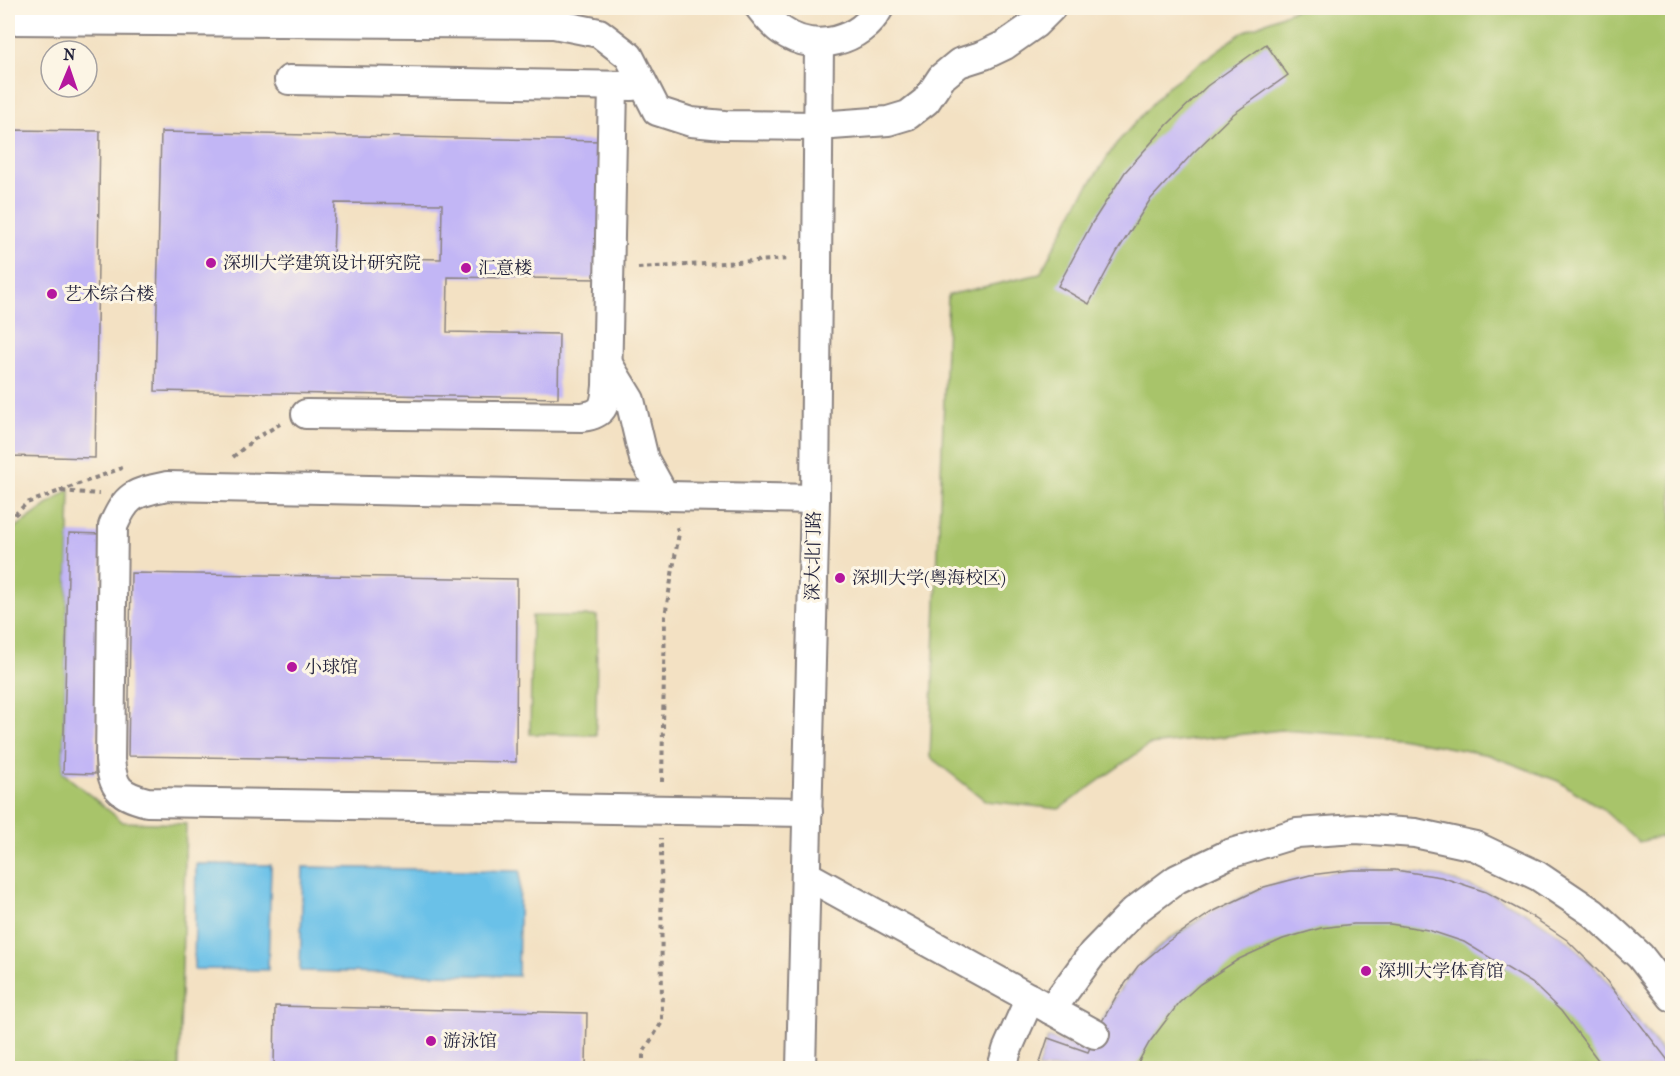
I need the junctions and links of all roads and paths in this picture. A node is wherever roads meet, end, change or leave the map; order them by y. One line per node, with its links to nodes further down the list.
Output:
1 (760, 8): 5 (street)
2 (879, 8): 5 (street)
3 (1051, 8): 9 (street)
4 (8, 20): 8 (street)
5 (819, 43): 9 (street, 深大北门路)
6 (289, 80): 7 (street)
7 (613, 86): 8 (street); 11 (street)
8 (644, 86): 9 (street)
9 (818, 126): 10 (street, 深大北门路)
10 (817, 258): 11 (path); 16 (street, 深大北门路)
11 (610, 269): 12 (street)
12 (608, 364): 13 (street); 14 (street)
13 (306, 414)
14 (665, 496): 15 (street); 16 (street)
15 (130, 497): 17 (path); 18 (street)
16 (815, 499): 18 (street, 深大北门路)
17 (8, 521)
18 (808, 812): 19 (street, 深大北门路)
19 (806, 875): 21 (street); 23 (street, 深大北门路)
20 (1672, 997): 21 (street)
21 (1040, 1004): 22 (street); 24 (street)
22 (1095, 1034)
23 (801, 1068)
24 (1002, 1068)

